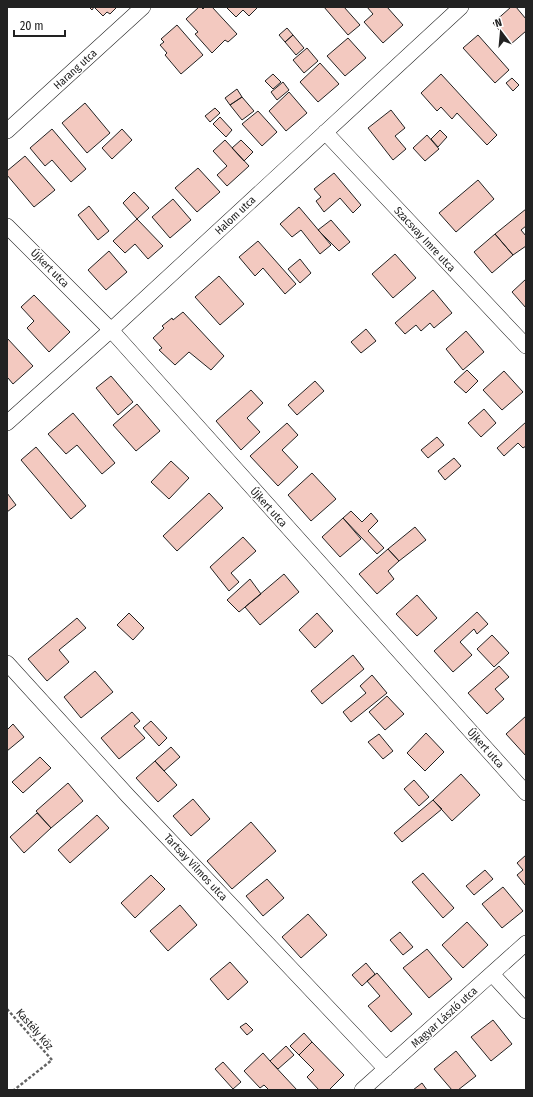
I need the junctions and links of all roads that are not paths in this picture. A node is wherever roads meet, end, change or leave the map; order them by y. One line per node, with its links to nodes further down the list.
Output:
1 (143, 7): 3 (street, Harang utca)
2 (461, 7): 4 (street, Halom utca)
3 (7, 131)
4 (325, 132): 6 (street, Halom utca); 7 (street, Szacsvay Imre utca)
5 (7, 226): 6 (street, Újkert utca)
6 (111, 330): 8 (street, Halom utca); 10 (street, Újkert utca)
7 (526, 346)
8 (7, 423)
9 (7, 663): 14 (street, Tartsay Vilmos utca)
10 (526, 793)
11 (526, 943): 12 (street, Magyar László utca)
12 (492, 974): 13 (street); 14 (street, Magyar László utca)
13 (526, 1011)
14 (386, 1069): 15 (street, Magyar László utca)
15 (362, 1090)

